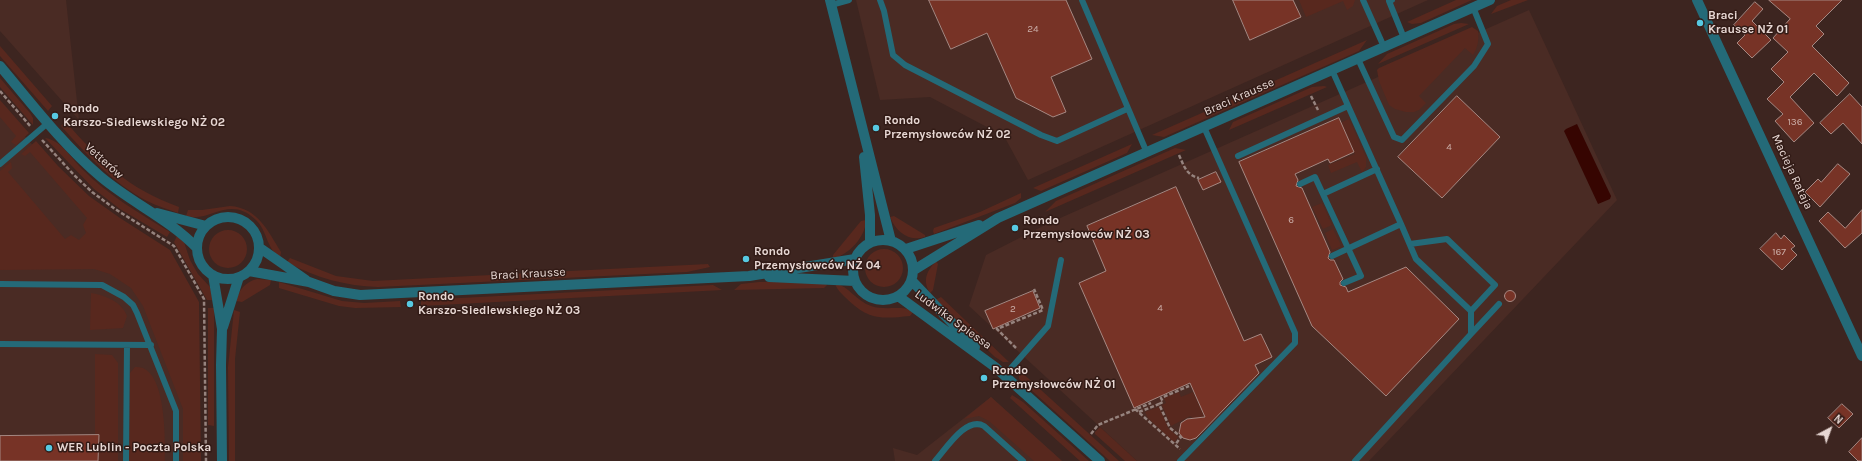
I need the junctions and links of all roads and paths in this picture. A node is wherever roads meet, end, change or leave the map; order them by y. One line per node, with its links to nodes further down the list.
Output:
1 (850, 0): 8 (lane)
2 (880, 0): 18 (lane)
3 (1082, 0): 18 (lane)
4 (1363, 0): 11 (lane)
5 (1392, 0): 10 (lane)
6 (1490, 0): 9 (street, Braci Krausse)
7 (1697, 0): 66 (street, Macieja Rataja)
8 (830, 2): 21 (street)
9 (1473, 8): 10 (street, Braci Krausse); 12 (lane)
10 (1404, 38): 11 (street, Braci Krausse)
11 (1384, 47): 12 (street, Braci Krausse)
12 (1358, 59): 14 (street, Braci Krausse)
13 (0, 66): 20 (street, Vetterów)
14 (1332, 70): 17 (lane); 22 (street, Braci Krausse)
15 (0, 91): 23 (path)
16 (1311, 96): 19 (path)
17 (1348, 106): 26 (lane); 28 (lane)
18 (1127, 108): 24 (lane)
19 (1320, 115)
20 (48, 122): 23 (lane); 32 (street, Vetterów)
21 (862, 127): 36 (street); 37 (street)
22 (1204, 127): 24 (street, Braci Krausse); 86 (lane)
23 (36, 133): 27 (lane); 75 (path)
24 (1147, 153): 33 (street, Braci Krausse)
25 (1179, 155): 29 (path)
26 (1238, 156)
27 (0, 164)
28 (1376, 169): 31 (lane); 34 (lane)
29 (1199, 178)
30 (1300, 184): 31 (lane)
31 (1323, 194): 41 (lane)
32 (151, 212): 35 (street, Vetterów); 39 (street, Vetterów)
33 (998, 218): 42 (street, Braci Krausse); 46 (street, Braci Krausse)
34 (1401, 224): 38 (lane); 41 (lane)
35 (206, 226): 39 (street); 40 (street)
36 (891, 241): 37 (street); 42 (street)
37 (870, 243): 44 (street)
38 (1410, 244): 59 (lane); 59 (lane)
39 (197, 248): 48 (street)
40 (260, 248): 47 (street); 53 (street, Braci Krausse)
41 (1348, 248): 43 (lane); 54 (lane)
42 (906, 250): 46 (street)
43 (1332, 256)
44 (855, 259): 49 (street, Braci Krausse); 51 (street)
45 (1061, 260): 65 (lane)
46 (914, 270): 52 (street)
47 (250, 271): 50 (street); 53 (street, Braci Krausse)
48 (213, 275): 50 (street); 60 (street)
49 (749, 276): 51 (street, Braci Krausse); 53 (street, Braci Krausse)
50 (239, 277): 60 (street)
51 (855, 280): 57 (street)
52 (912, 281): 57 (street); 67 (street)
53 (309, 282)
54 (1344, 283)
55 (0, 284): 64 (lane)
56 (1034, 290): 65 (path)
57 (898, 296): 67 (street, Ludwika Spiessa)
58 (1499, 304): 61 (lane)
59 (1471, 311): 61 (lane)
60 (222, 329): 82 (street)
61 (1471, 334): 87 (lane)
62 (0, 344): 63 (lane)
63 (126, 345): 64 (lane); 79 (lane)
64 (151, 345): 80 (lane)
65 (1024, 354): 68 (lane)
66 (1862, 356)
67 (995, 367): 68 (street, Ludwika Spiessa)
68 (1005, 376): 85 (street, Ludwika Spiessa)
69 (1188, 386): 71 (path)
70 (1151, 403): 72 (path)
71 (1159, 404): 73 (path); 77 (path)
72 (1136, 409): 73 (path); 74 (path)
73 (1139, 412): 77 (path)
74 (1091, 434)
75 (204, 435): 76 (path); 81 (path)
76 (210, 435)
77 (1175, 445): 78 (path)
78 (1181, 450)
79 (126, 461)
80 (176, 461)
81 (206, 461)
82 (222, 461)
83 (935, 461): 84 (lane)
84 (1023, 461)
85 (1100, 461)
86 (1180, 461)
87 (1354, 461)

